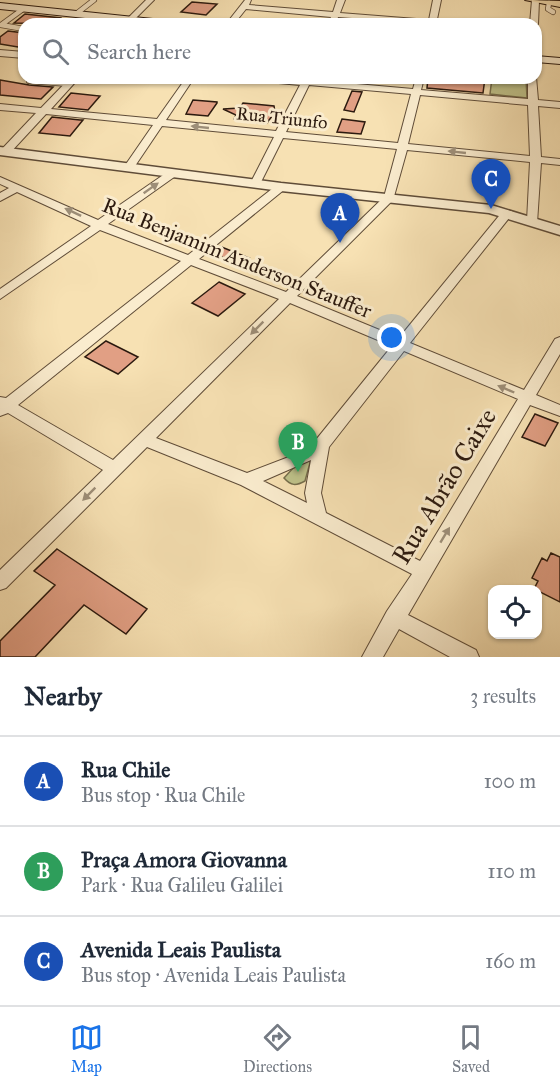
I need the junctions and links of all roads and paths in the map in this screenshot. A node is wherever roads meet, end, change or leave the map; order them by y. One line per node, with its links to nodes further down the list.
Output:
1 (94, 0): 10 (lane)
2 (150, 0): 13 (street)
3 (341, 0): 11 (street)
4 (436, 0): 17 (street)
5 (533, 0): 8 (main road); 18 (street)
6 (247, 3): 11 (street); 14 (street)
7 (0, 6): 9 (main road)
8 (554, 6)
9 (23, 9): 10 (main road); 19 (lane)
10 (76, 14): 12 (main road)
11 (337, 15): 15 (street); 16 (street)
12 (102, 18)
13 (131, 18)
14 (235, 18)
15 (335, 18)
16 (373, 18)
17 (433, 18)
18 (534, 18)
19 (18, 27)
20 (0, 52): 21 (street)
21 (18, 54)
22 (542, 60): 23 (main road)
23 (560, 61)
24 (69, 84): 34 (street)
25 (186, 84): 35 (street)
26 (305, 84): 36 (street)
27 (337, 84): 30 (street)
28 (419, 84): 30 (street)
29 (532, 84): 31 (street)
30 (417, 92): 31 (street); 37 (street)
31 (534, 103): 32 (street); 39 (street)
32 (560, 105)
33 (0, 107): 34 (street, Rua Triunfo)
34 (43, 112): 35 (street, Rua Triunfo); 38 (street)
35 (159, 123): 36 (street, Rua Triunfo, one-way to 35); 41 (street)
36 (279, 135): 37 (street, Rua Triunfo); 44 (street)
37 (400, 147): 39 (street, Rua Triunfo, one-way to 37); 48 (street)
38 (2, 152): 41 (street)
39 (536, 160): 40 (street, Rua Triunfo); 50 (street)
40 (560, 162)
41 (129, 167): 42 (street)
42 (173, 173): 44 (street); 51 (street, one-way to 42)
43 (0, 180): 45 (street, Rua Benjamim Anderson Stauffer)
44 (255, 184): 46 (street)
45 (18, 187): 47 (street); 51 (street, Rua Benjamim Anderson Stauffer, one-way to 45)
46 (281, 187): 48 (street); 53 (street)
47 (0, 198)
48 (388, 198): 49 (street); 55 (street)
49 (507, 213): 50 (street); 57 (street)
50 (533, 221): 52 (street)
51 (99, 225): 53 (street, Rua Benjamim Anderson Stauffer); 54 (street)
52 (560, 231)
53 (190, 258): 55 (street, Rua Benjamim Anderson Stauffer); 59 (street)
54 (0, 295)
55 (288, 297): 57 (street, Rua Benjamim Anderson Stauffer); 61 (street, one-way to 61)
56 (560, 342): 58 (street, Rua Abrão Caixe)
57 (400, 344): 58 (street, Rua Benjamim Anderson Stauffer, one-way to 57); 62 (street)
58 (526, 398): 60 (street, Rua Benjamim Anderson Stauffer); 66 (street, Rua Abrão Caixe, one-way to 58)
59 (2, 406): 63 (street)
60 (560, 411)
61 (146, 440): 63 (street); 64 (street)
62 (321, 445): 64 (street); 65 (street)
63 (114, 469): 67 (street, one-way to 67)
64 (248, 480): 65 (street)
65 (319, 517): 66 (street)
66 (423, 571): 68 (street, Rua Abrão Caixe)
67 (0, 582)
68 (394, 617): 69 (street, Rua Abrão Caixe); 70 (street)
69 (372, 657)
70 (469, 657)

